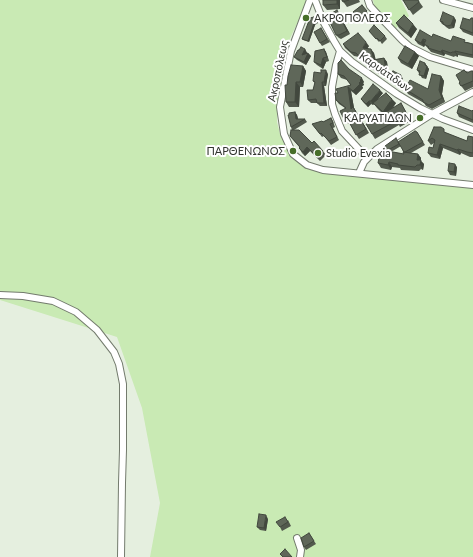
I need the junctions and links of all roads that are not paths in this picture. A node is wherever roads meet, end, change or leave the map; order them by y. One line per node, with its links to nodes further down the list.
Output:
1 (310, 0): 12 (street, Ακροπόλεως)
2 (315, 0): 6 (street, Καρυάτιδων)
3 (368, 0): 7 (street)
4 (442, 0): 5 (street)
5 (472, 8)
6 (340, 51): 9 (street, Καρυάτιδων); 11 (street)
7 (473, 70)
8 (473, 92): 9 (street)
9 (432, 114): 10 (street, Καρυάτιδων); 11 (street)
10 (473, 130)
11 (367, 158): 12 (street)
12 (359, 173): 13 (street, Ακροπόλεως)
13 (473, 185)
14 (0, 295): 16 (street)
15 (296, 538): 17 (street)
16 (122, 557)
17 (300, 557)

